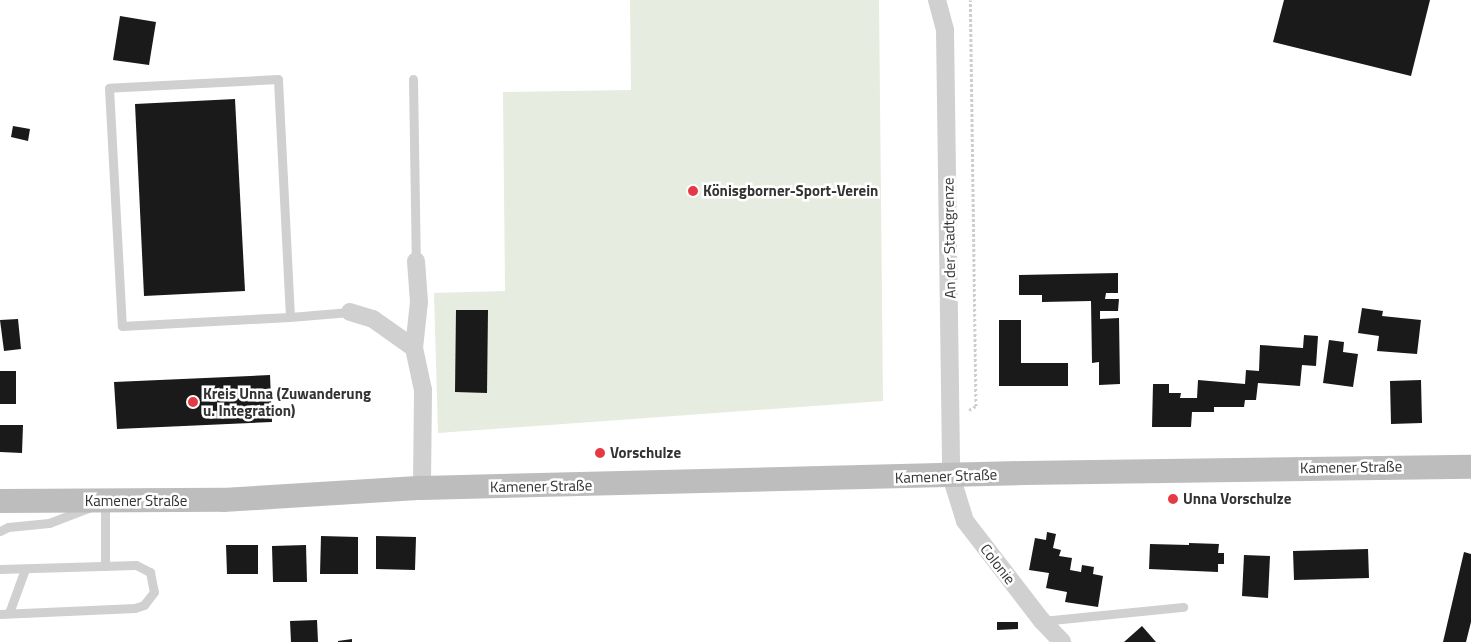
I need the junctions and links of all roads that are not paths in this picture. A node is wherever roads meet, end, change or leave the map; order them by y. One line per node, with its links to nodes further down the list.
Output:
1 (937, 0): 8 (street, An der Stadtgrenze)
2 (413, 79): 3 (lane)
3 (416, 261): 6 (street)
4 (350, 312): 5 (lane); 6 (street)
5 (290, 317): 5 (lane)
6 (414, 348): 9 (street)
7 (1471, 466): 8 (main road, Kamener Straße)
8 (951, 476): 9 (main road, Kamener Straße); 18 (street, Colonie)
9 (422, 488): 11 (main road, Kamener Straße)
10 (0, 501): 11 (main road, Kamener Straße)
11 (106, 502): 12 (lane); 13 (lane)
12 (0, 531)
13 (106, 566): 15 (lane); 17 (lane)
14 (0, 569): 15 (lane)
15 (25, 569): 17 (lane)
16 (1183, 607): 18 (lane)
17 (5, 614)
18 (1042, 621): 19 (street, Colonie)
19 (1062, 642)

